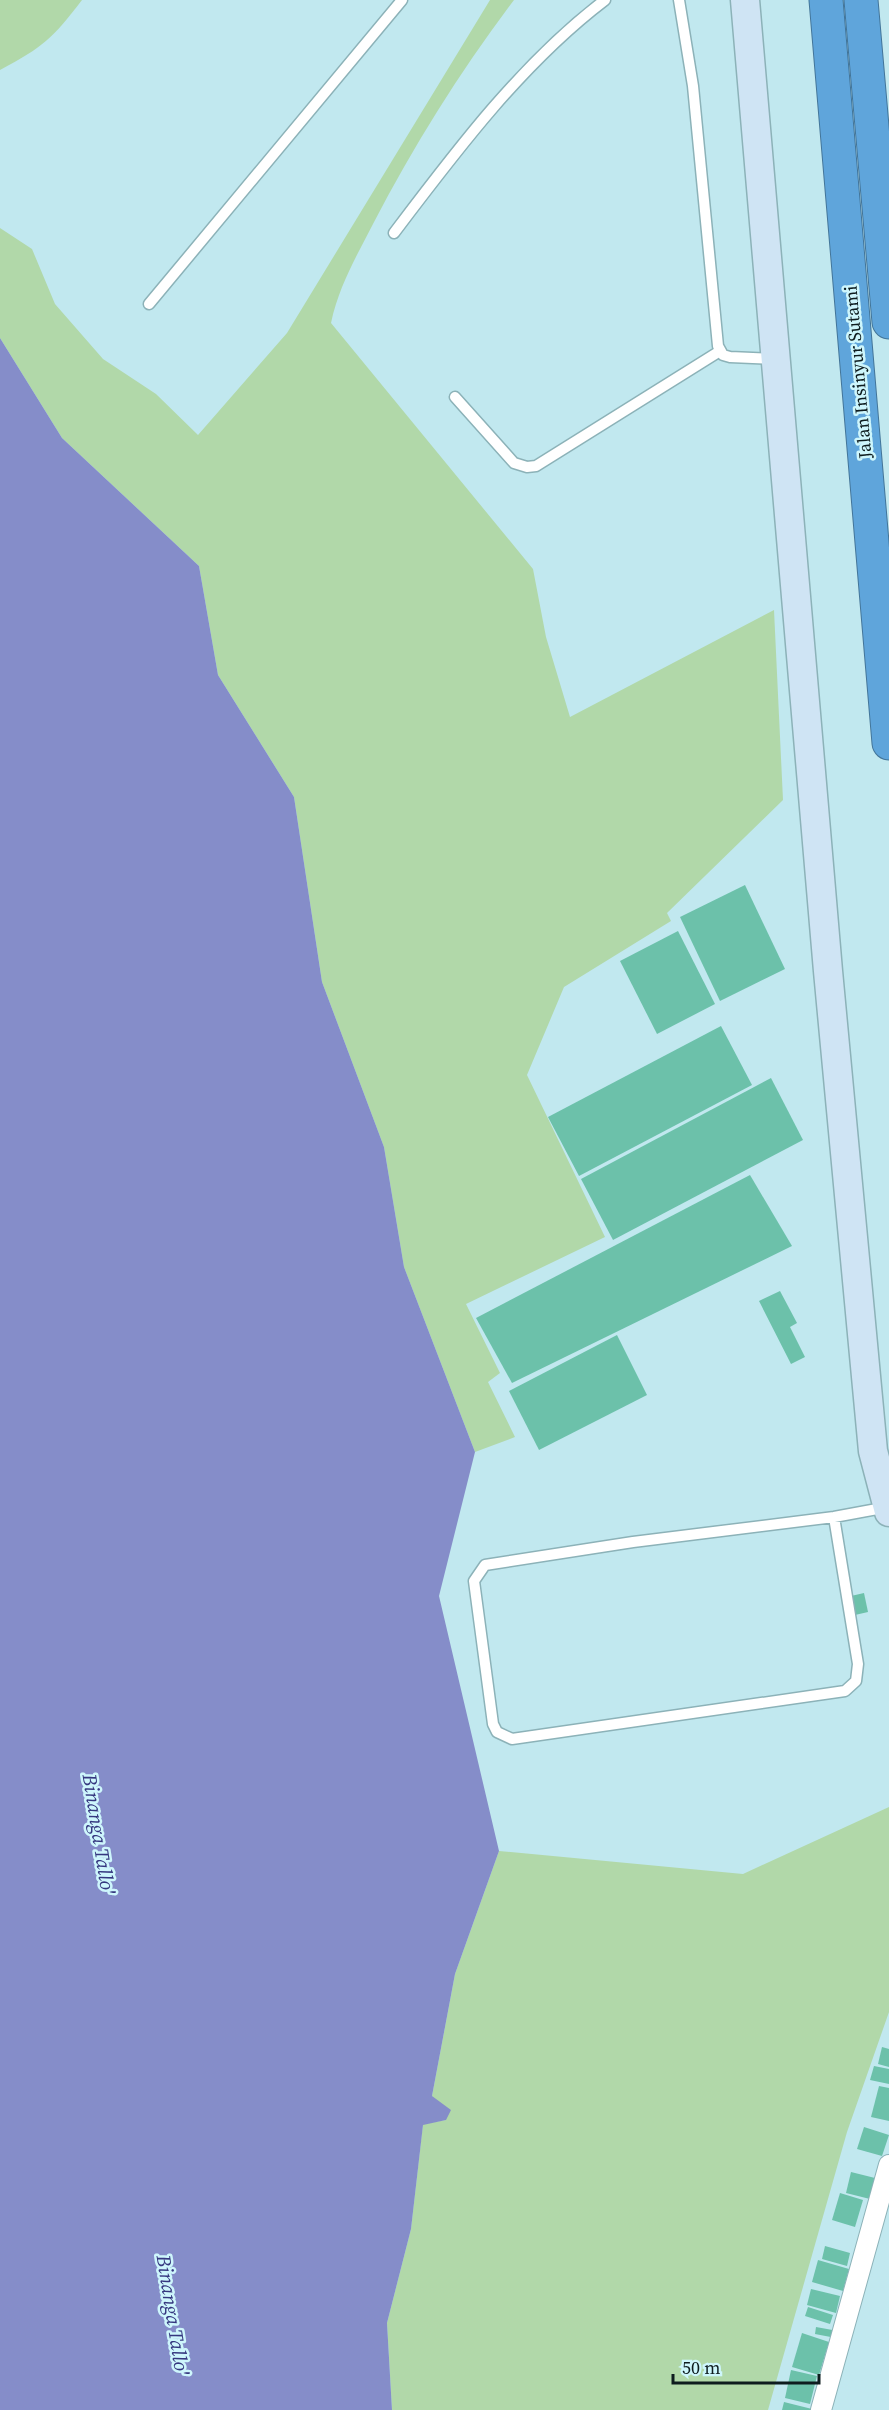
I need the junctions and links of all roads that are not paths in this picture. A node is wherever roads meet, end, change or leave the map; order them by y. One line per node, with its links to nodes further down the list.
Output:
1 (402, 0): 8 (lane)
2 (605, 0): 7 (lane)
3 (679, 0): 10 (lane)
4 (745, 0): 11 (street)
5 (826, 0): 13 (highway, Jalan Insinyur Sutami)
6 (861, 0): 9 (highway, Jalan Insinyur Sutami)
7 (394, 233)
8 (149, 304)
9 (889, 322)
10 (720, 351): 11 (lane); 12 (lane)
11 (776, 359): 14 (street)
12 (455, 397)
13 (889, 743)
14 (889, 1510): 15 (lane)
15 (834, 1517): 15 (lane)
16 (889, 2165): 17 (street)
17 (820, 2410)

